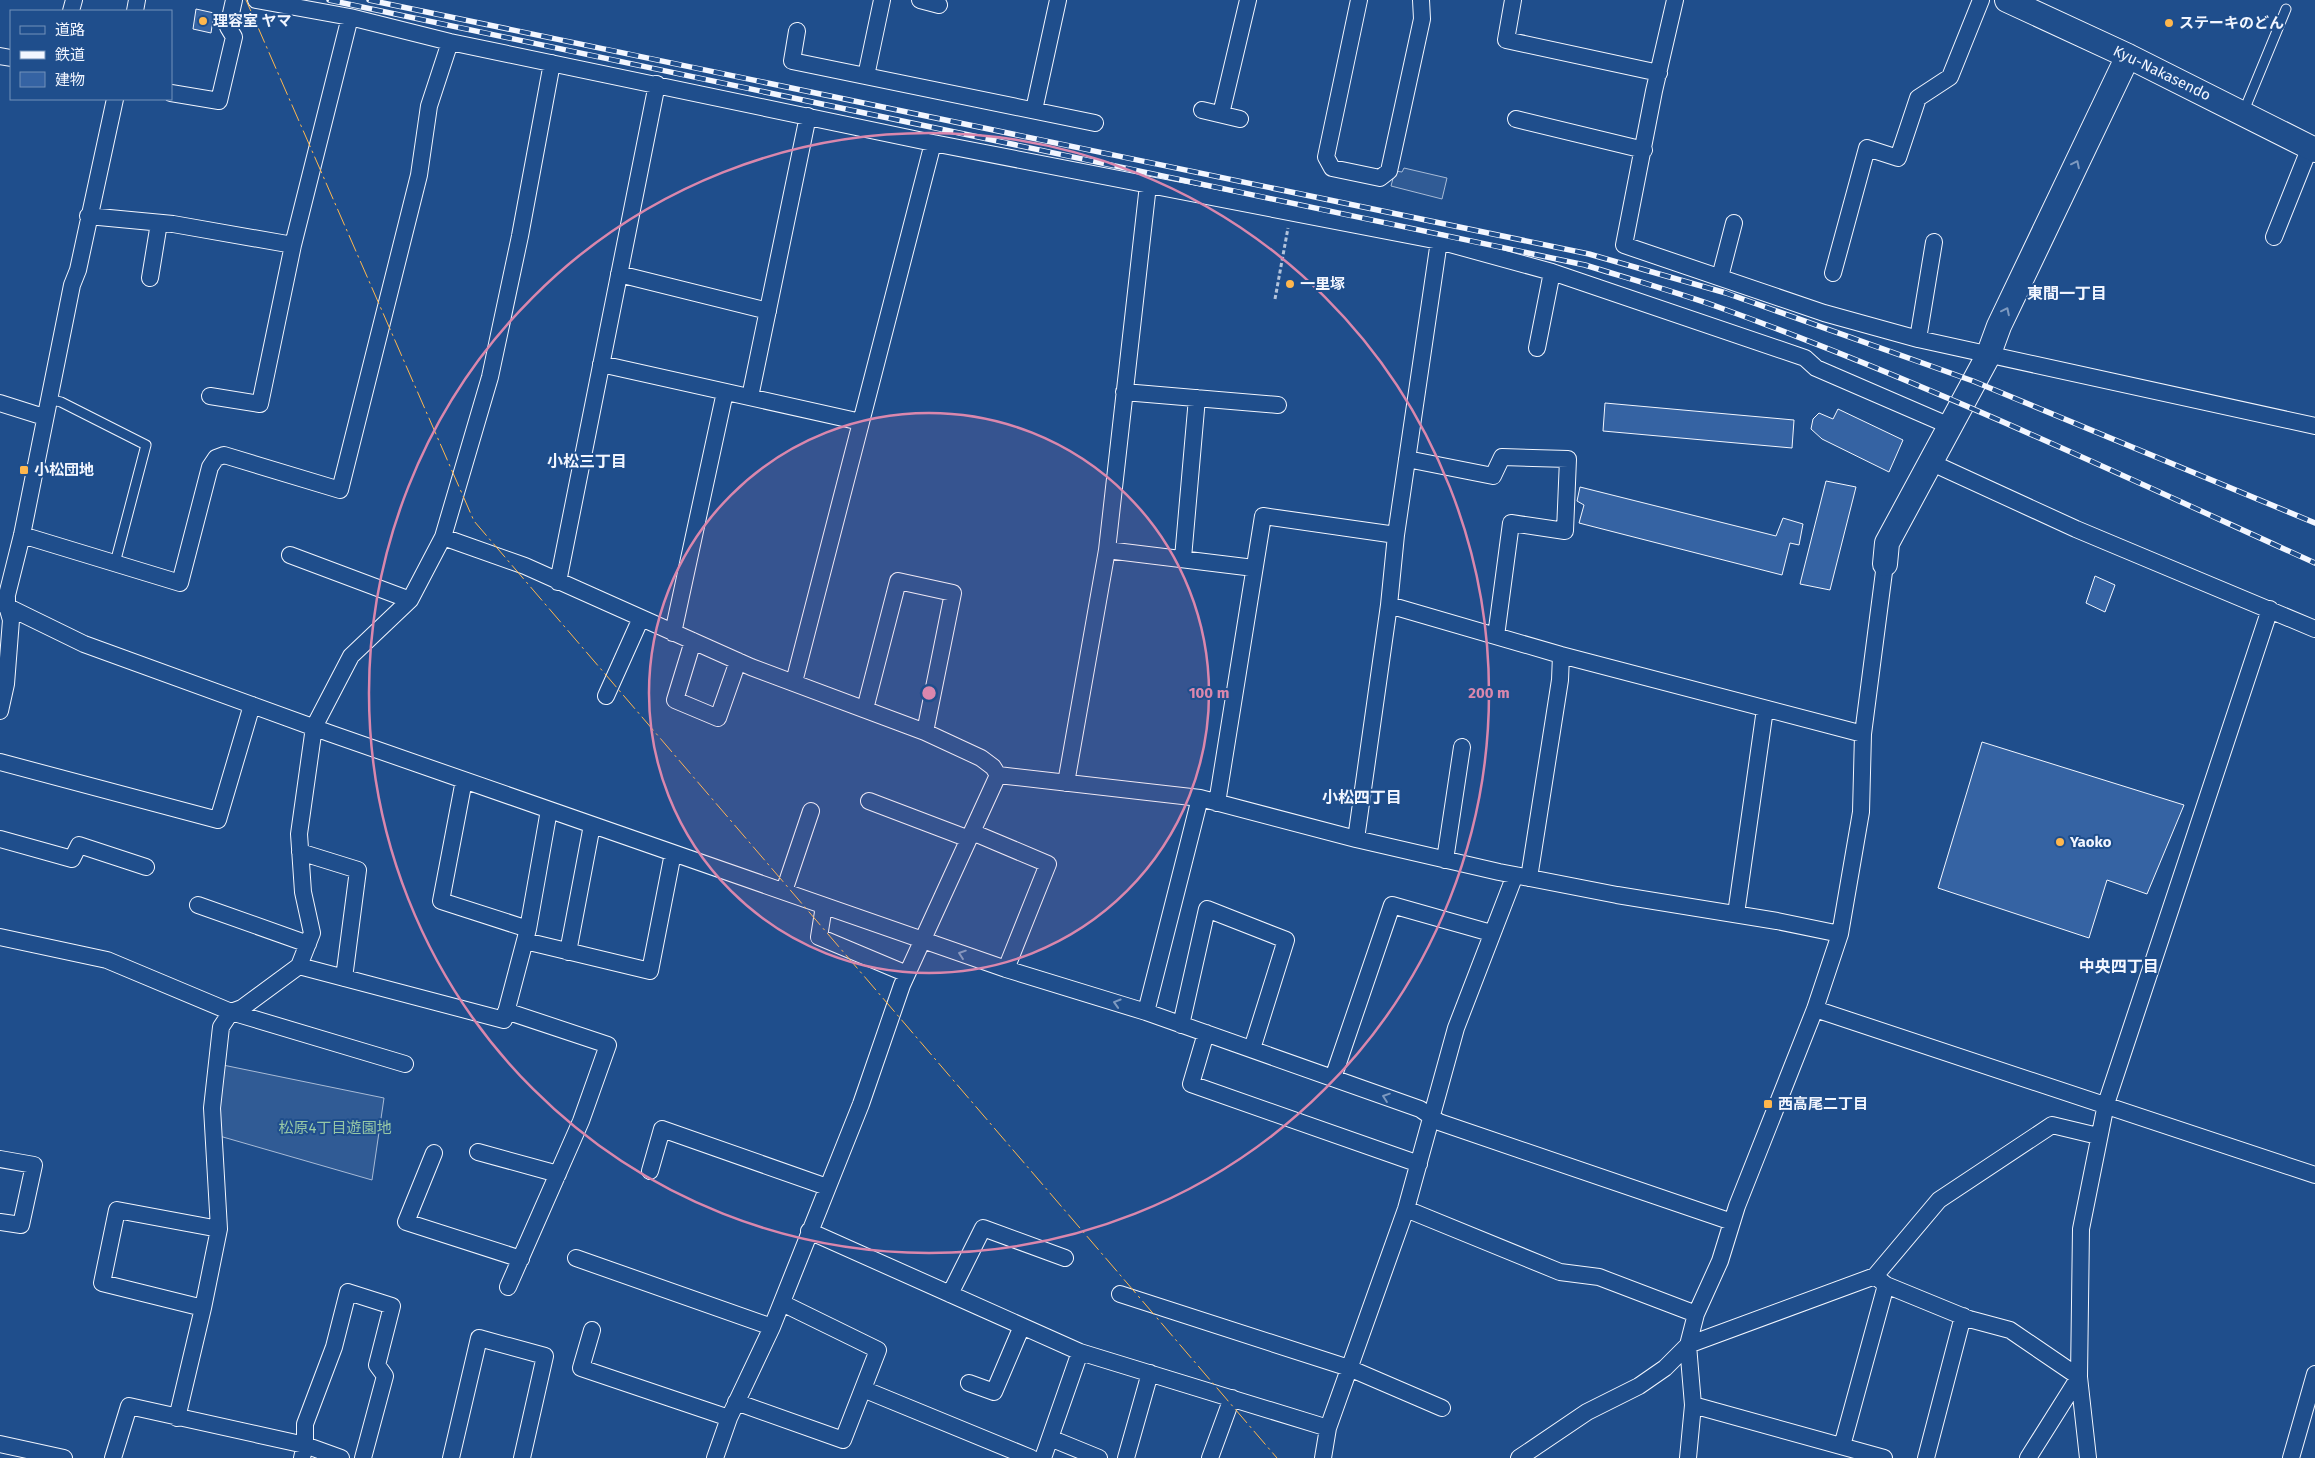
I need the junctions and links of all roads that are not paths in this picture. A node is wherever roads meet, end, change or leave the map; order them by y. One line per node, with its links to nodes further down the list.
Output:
1 (234, 0): 23 (street)
2 (256, 0): 15 (street)
3 (882, 0): 21 (street)
4 (920, 0): 13 (street)
5 (1058, 0): 25 (street)
6 (1248, 0): 28 (street)
7 (1359, 0): 8 (street)
8 (1421, 0)
9 (1513, 0): 20 (street)
10 (1675, 0): 20 (street)
11 (1981, 0): 45 (street)
12 (2007, 0): 18 (street, Kyu-Nakasendo)
13 (939, 5)
14 (2286, 9): 27 (lane)
15 (350, 17): 17 (street); 43 (street)
16 (797, 31): 21 (street)
17 (450, 42): 19 (street); 74 (street)
18 (2128, 56): 27 (street, Kyu-Nakasendo); 52 (street, one-way to 18)
19 (552, 63): 22 (street); 70 (street)
20 (1659, 73): 35 (street)
21 (866, 76): 25 (street)
22 (656, 84): 29 (street); 46 (street)
23 (172, 93)
24 (115, 100): 37 (street)
25 (1034, 110): 32 (street)
26 (1202, 110): 28 (street)
27 (2243, 113): 34 (street, Kyu-Nakasendo)
28 (1221, 114): 30 (street)
29 (808, 116): 33 (street); 49 (street)
30 (1240, 118)
31 (1516, 119): 35 (street)
32 (1095, 123)
33 (933, 143): 36 (street); 63 (street)
34 (2312, 148): 40 (street)
35 (1644, 150): 47 (street)
36 (1148, 185): 41 (street); 55 (street)
37 (88, 216): 38 (street); 59 (street)
38 (159, 223): 43 (street); 48 (street)
39 (1734, 223): 47 (street)
40 (2274, 237)
41 (1439, 241): 44 (street); 66 (street)
42 (1934, 242): 50 (street)
43 (293, 245): 56 (street)
44 (1552, 272): 51 (street); 64 (street)
45 (1833, 273)
46 (619, 274): 49 (street); 53 (street)
47 (1720, 277): 50 (street)
48 (150, 278)
49 (768, 311): 57 (street)
50 (1918, 340): 52 (street)
51 (1537, 348)
52 (1988, 356): 64 (street); 65 (street)
53 (601, 364): 54 (street); 77 (street)
54 (725, 392): 57 (street); 84 (street)
55 (1124, 392): 58 (street); 71 (street)
56 (210, 396)
57 (750, 397): 63 (street)
58 (1197, 398): 61 (street); 73 (street)
59 (48, 399): 62 (street); 74 (lane)
60 (0, 403): 62 (street)
61 (1278, 405)
62 (44, 417): 68 (street)
63 (861, 422): 89 (street)
64 (1950, 426): 67 (street)
65 (2315, 426)
66 (1407, 459): 69 (street); 85 (street)
67 (1930, 462): 75 (street); 81 (street)
68 (22, 535): 74 (street); 79 (street)
69 (1396, 536): 76 (street); 80 (street)
70 (443, 537): 77 (street); 78 (street)
71 (1107, 550): 73 (street); 103 (street)
72 (290, 555): 78 (street)
73 (1183, 558): 76 (street)
74 (115, 563)
75 (1885, 564): 98 (street)
76 (1254, 568): 106 (street)
77 (558, 582): 82 (street)
78 (410, 600): 96 (street)
79 (3, 605): 90 (street); 92 (street)
80 (1389, 605): 85 (street); 112 (street)
81 (2270, 609): 83 (street); 142 (street)
82 (641, 618): 84 (street); 91 (street)
83 (2315, 629)
84 (673, 632): 86 (street)
85 (1496, 636): 87 (street)
86 (693, 641): 88 (street); 88 (street)
87 (1561, 655): 94 (street); 117 (street)
88 (738, 661): 89 (street)
89 (794, 682): 93 (street)
90 (3, 683): 95 (street)
91 (606, 696)
92 (252, 705): 96 (street); 100 (street)
93 (864, 709): 97 (street); 97 (street)
94 (1766, 709): 98 (street); 121 (street)
95 (0, 711)
96 (314, 728): 102 (street); 113 (street)
97 (925, 732): 101 (street)
98 (1863, 734): 123 (street)
99 (1462, 747): 115 (street)
100 (0, 762)
101 (998, 775): 103 (street); 110 (street)
102 (464, 780): 107 (street); 124 (street)
103 (1066, 783): 104 (street)
104 (1200, 798): 106 (street); 136 (street)
105 (869, 801): 110 (street)
106 (1217, 802): 112 (street)
107 (549, 810): 109 (street); 124 (street)
108 (812, 810): 118 (street)
109 (592, 825): 114 (street); 128 (street)
110 (970, 836): 126 (street); 130 (street)
111 (0, 839): 116 (street)
112 (1356, 839): 115 (street)
113 (300, 852): 127 (street); 132 (street)
114 (673, 853): 118 (street); 128 (street)
115 (1445, 860): 117 (street)
116 (146, 867)
117 (1522, 877): 121 (street); 122 (street)
118 (784, 891): 120 (street)
119 (198, 905): 127 (street)
120 (824, 906): 126 (street); 131 (street)
121 (1736, 914): 123 (street)
122 (1491, 933): 141 (street); 143 (street)
123 (1840, 934): 133 (street)
124 (526, 935): 128 (street); 134 (street)
125 (0, 937): 135 (street)
126 (923, 940): 130 (street, one-way to 126); 131 (street)
127 (308, 944): 129 (street)
128 (568, 952)
129 (299, 966): 132 (street); 135 (street)
130 (1006, 969): 136 (street, one-way to 130)
131 (908, 974): 152 (street)
132 (344, 978): 134 (street)
133 (1815, 1010): 142 (street); 155 (street)
134 (506, 1011): 150 (street)
135 (231, 1012): 140 (street); 156 (street)
136 (1146, 1012): 137 (street)
137 (1181, 1024): 138 (street); 139 (street)
138 (1206, 1033): 139 (street); 148 (street)
139 (1252, 1050): 141 (street)
140 (405, 1064)
141 (1333, 1078): 143 (street, one-way to 141)
142 (2106, 1104): 144 (street); 151 (street)
143 (1430, 1116): 148 (street); 155 (street)
144 (2098, 1136): 161 (street); 177 (street)
145 (478, 1152): 150 (street)
146 (434, 1153): 160 (street)
147 (0, 1159): 154 (street)
148 (1419, 1164): 153 (street)
149 (650, 1171): 152 (street)
150 (558, 1174): 160 (street)
151 (2315, 1175)
152 (827, 1188): 157 (street)
153 (1406, 1209): 167 (street); 174 (street)
154 (0, 1222)
155 (1732, 1222): 167 (street)
156 (219, 1229): 166 (street); 166 (street)
157 (809, 1231): 163 (street); 165 (street)
158 (576, 1258): 170 (street)
159 (1065, 1258): 163 (street)
160 (521, 1259): 162 (street)
161 (1880, 1281): 168 (street); 172 (street); 189 (street)
162 (508, 1287)
163 (950, 1294): 169 (street)
164 (1120, 1294): 174 (street)
165 (782, 1303): 170 (street); 179 (street)
166 (203, 1308): 184 (street)
167 (1696, 1314): 172 (street)
168 (1963, 1316): 177 (street); 207 (street)
169 (1022, 1326): 173 (street); 178 (street)
170 (772, 1327): 181 (street)
171 (592, 1330): 185 (street)
172 (1688, 1345): 182 (street); 204 (street)
173 (1080, 1352): 175 (street); 187 (street)
174 (1349, 1368): 183 (street); 186 (street)
175 (1150, 1374): 180 (street); 201 (street)
176 (2315, 1374): 210 (street)
177 (2078, 1377): 208 (street); 209 (street)
178 (968, 1383)
179 (863, 1389): 181 (street); 198 (street)
180 (1232, 1398): 186 (street); 202 (street)
181 (736, 1402): 185 (street)
182 (1693, 1405): 189 (street); 205 (street)
183 (1442, 1408)
184 (177, 1418): 190 (street); 192 (street)
185 (729, 1418): 197 (street)
186 (1328, 1428): 203 (street)
187 (1050, 1438): 199 (street); 200 (street)
188 (0, 1444): 191 (street)
189 (1842, 1446): 206 (street)
190 (304, 1452): 193 (street); 194 (street)
191 (64, 1458)
192 (113, 1458)
193 (341, 1458)
194 (363, 1458)
195 (451, 1458): 196 (street)
196 (522, 1458)
197 (715, 1458)
198 (1031, 1458)
199 (1043, 1458)
200 (1099, 1458)
201 (1126, 1458)
202 (1210, 1458)
203 (1323, 1458)
204 (1519, 1458)
205 (1688, 1458)
206 (1884, 1458)
207 (1926, 1458)
208 (2028, 1458)
209 (2088, 1458)
210 (2292, 1458)

